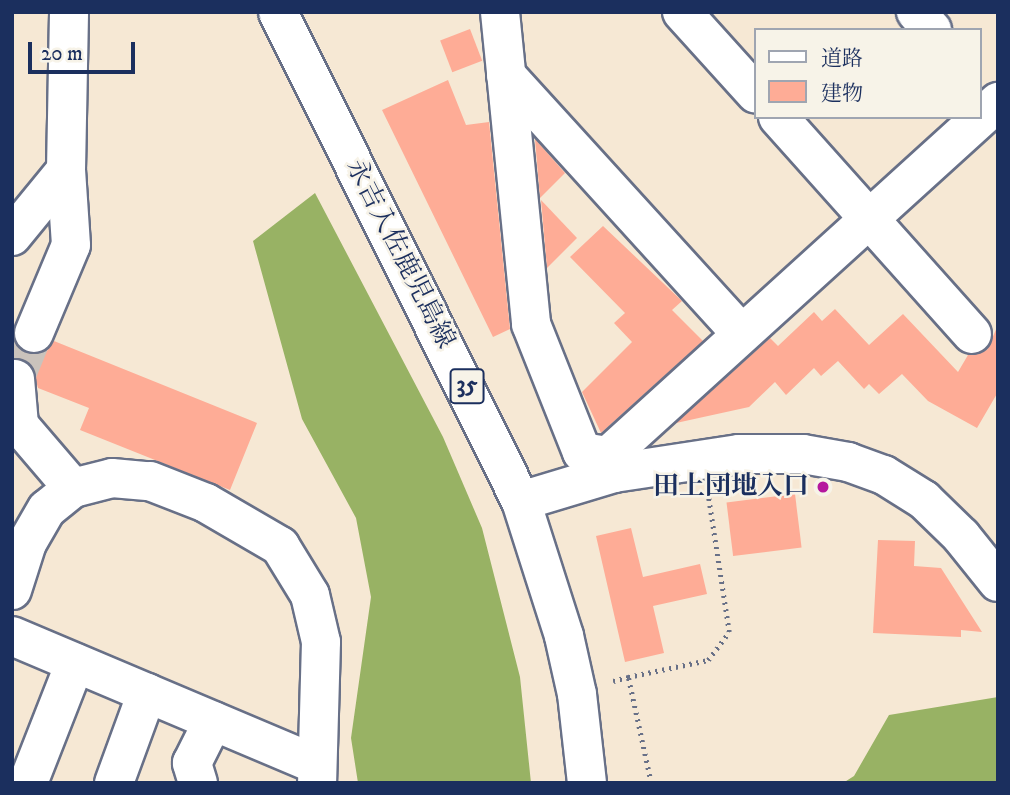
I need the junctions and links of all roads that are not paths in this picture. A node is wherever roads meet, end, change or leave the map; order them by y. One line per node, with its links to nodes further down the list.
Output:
1 (69, 12): 14 (street)
2 (278, 12): 23 (street, 永吉入佐鹿児島線 / 35)
3 (500, 12): 7 (street)
4 (682, 12): 9 (street)
5 (916, 12): 6 (street)
6 (930, 28)
7 (506, 75): 18 (street); 21 (street)
8 (982, 85): 10 (street)
9 (754, 92)
10 (998, 102): 11 (street)
11 (982, 117)
12 (780, 119): 15 (street)
13 (979, 119): 15 (street)
14 (66, 170): 16 (street); 17 (street)
15 (869, 219): 18 (street); 19 (street)
16 (12, 236)
17 (34, 333)
18 (742, 334): 21 (street)
19 (972, 334)
20 (15, 379): 22 (street)
21 (611, 464): 23 (street); 24 (street)
22 (73, 488): 25 (street); 30 (street)
23 (521, 501): 34 (street, 永吉入佐鹿児島線 / 35)
24 (995, 573)
25 (12, 590)
26 (12, 636): 27 (street)
27 (75, 663): 28 (street); 31 (street)
28 (147, 693): 29 (street); 32 (street)
29 (214, 721): 30 (street); 33 (street)
30 (317, 774)
31 (28, 783)
32 (114, 783)
33 (198, 783)
34 (587, 783)

